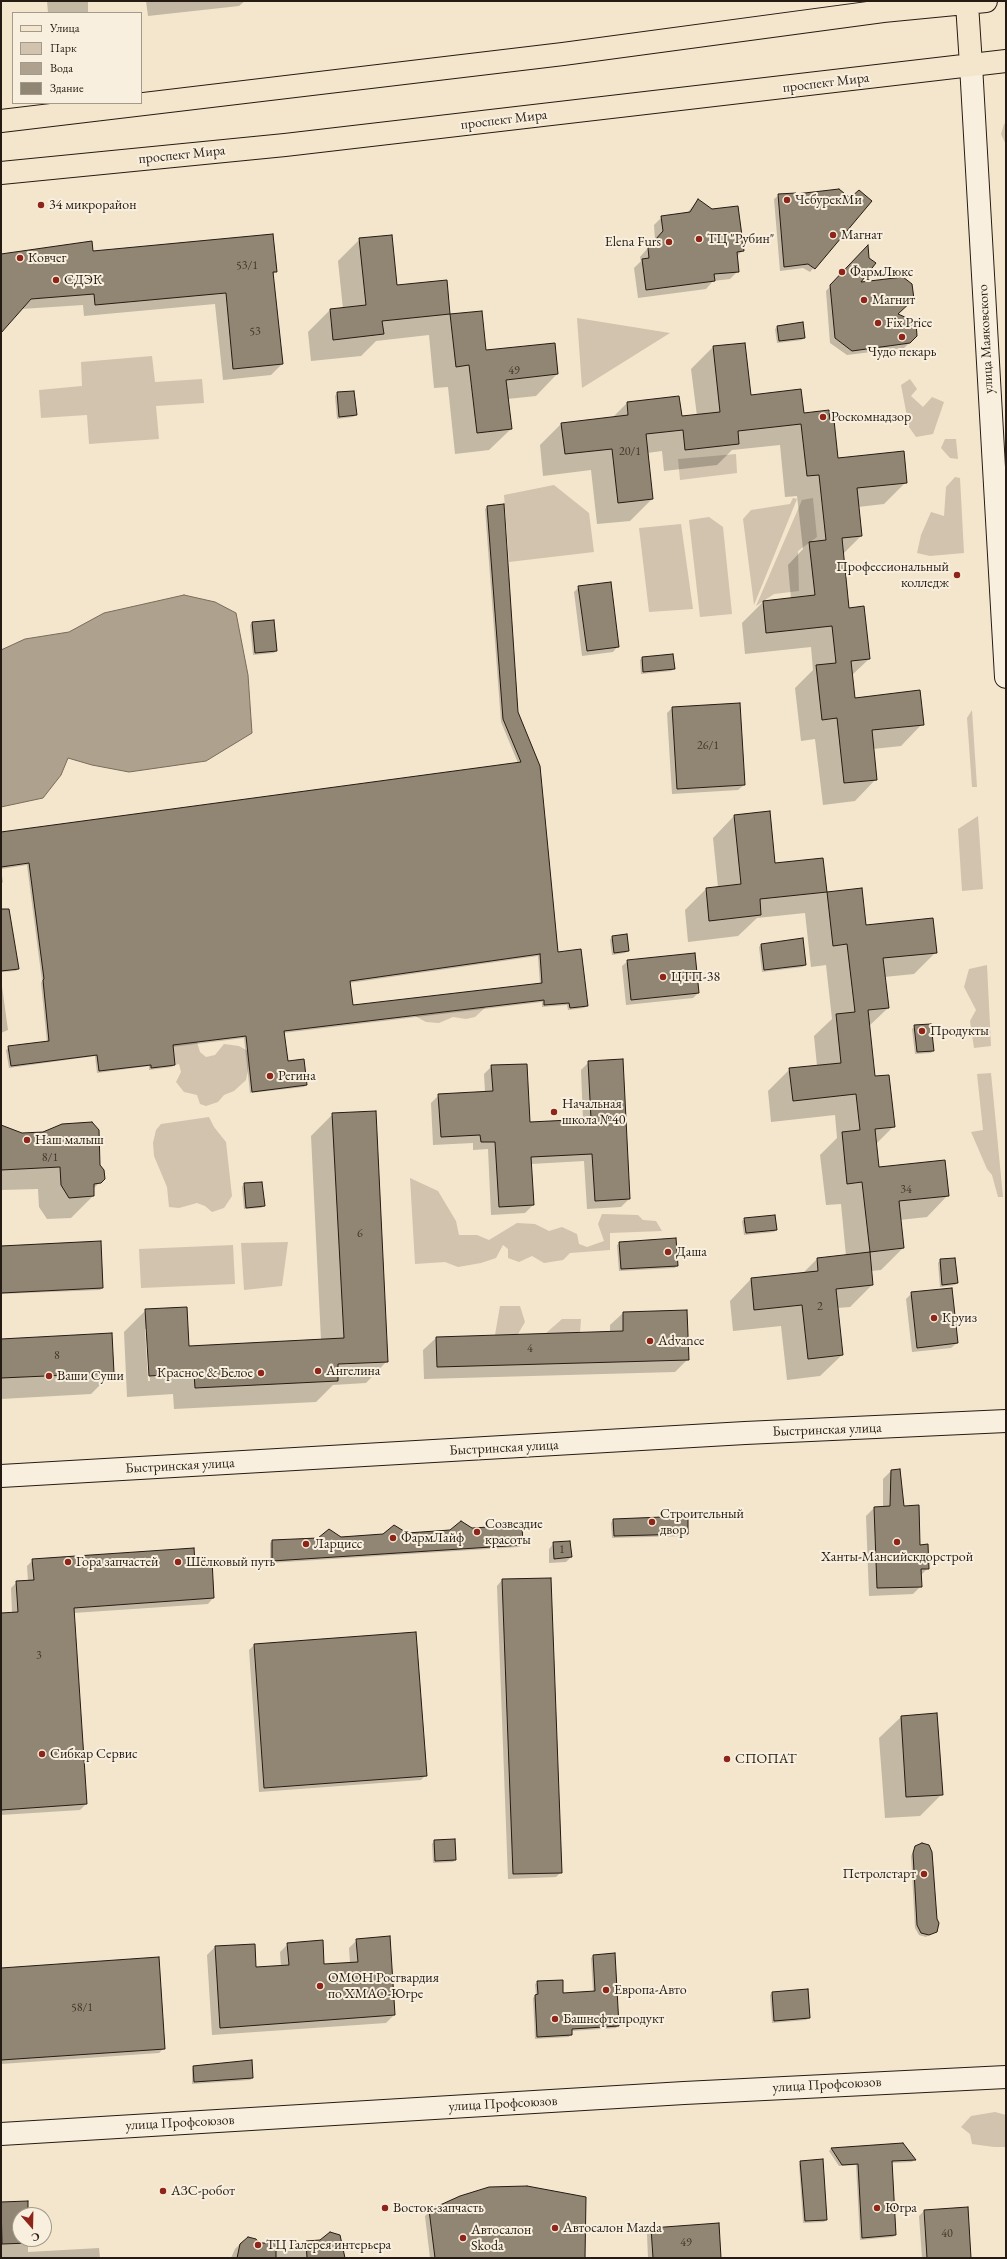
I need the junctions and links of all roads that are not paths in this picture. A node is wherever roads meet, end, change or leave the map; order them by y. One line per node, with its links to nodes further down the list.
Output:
1 (973, 2): 3 (main road, улица Маяковского); 4 (main road)
2 (1006, 61): 3 (main road, проспект Мира)
3 (971, 66): 5 (main road, проспект Мира); 6 (main road, улица Маяковского)
4 (1, 122)
5 (1, 173)
6 (1006, 678)
7 (1006, 1421): 8 (main road, Быстринская улица)
8 (1, 1476)
9 (1006, 2077): 10 (main road, улица Профсоюзов)
10 (1, 2134)

